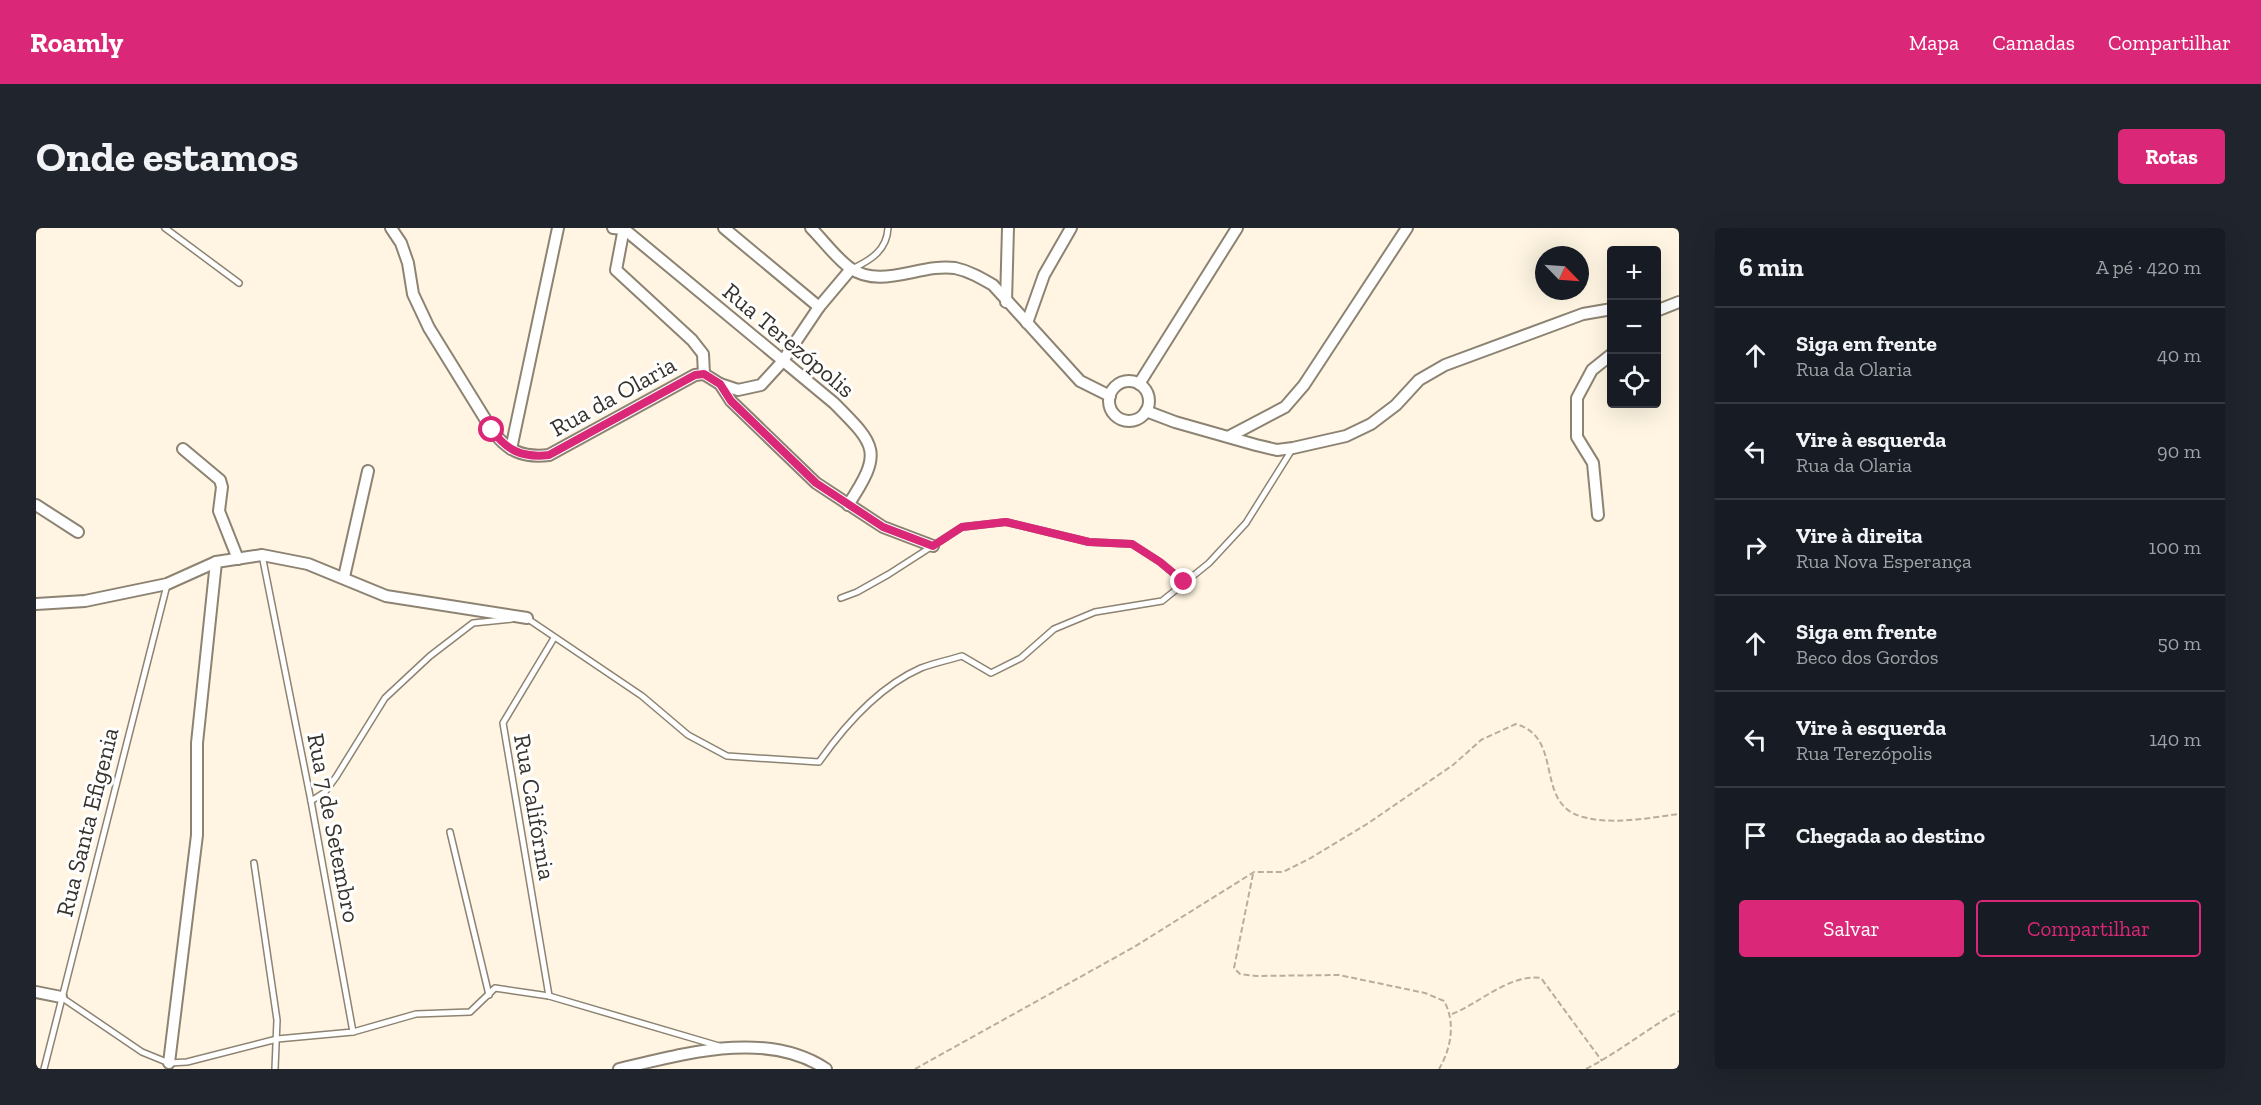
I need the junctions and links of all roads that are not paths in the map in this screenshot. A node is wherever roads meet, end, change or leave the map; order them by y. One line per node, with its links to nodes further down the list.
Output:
1 (165, 228): 13 (lane)
2 (391, 228): 30 (street)
3 (558, 228): 30 (street)
4 (620, 228): 21 (street, Rua Terezópolis); 22 (street)
5 (724, 228): 16 (street)
6 (811, 228): 12 (street)
7 (888, 228): 12 (lane)
8 (1008, 228): 14 (street)
9 (1071, 228): 19 (street)
10 (1237, 228): 24 (street)
11 (1407, 228): 27 (street)
12 (851, 269): 14 (street); 16 (street)
13 (239, 283)
14 (1006, 302): 19 (street)
15 (1679, 302): 17 (street)
16 (819, 307): 21 (street)
17 (1661, 309)
18 (1607, 310): 28 (street)
19 (1027, 323): 25 (street)
20 (1607, 357): 34 (street)
21 (782, 362): 23 (street); 33 (street, Rua Terezópolis)
22 (704, 374): 23 (street); 30 (street, Rua da Olaria)
23 (720, 384): 33 (street)
24 (1139, 384): 25 (street); 26 (street)
25 (1110, 396): 26 (street)
26 (1146, 411): 27 (street)
27 (1230, 436): 28 (street)
28 (1293, 448): 41 (lane)
29 (183, 449): 38 (street)
30 (511, 449)
31 (368, 471): 40 (street)
32 (36, 505): 35 (street)
33 (848, 505): 36 (street)
34 (1598, 515)
35 (78, 532)
36 (933, 546): 41 (lane); 43 (lane)
37 (262, 555): 38 (street); 40 (street); 47 (lane, Rua 7 de Setembro)
38 (238, 559): 39 (street)
39 (216, 562): 42 (street); 57 (street)
40 (344, 577): 45 (street)
41 (1184, 582): 46 (lane)
42 (167, 584): 44 (street); 53 (lane, Rua Santa Efigenia)
43 (841, 598)
44 (36, 604)
45 (527, 618): 46 (lane); 47 (lane)
46 (554, 638): 52 (lane, Rua Califórnia)
47 (311, 801): 54 (lane, Rua 7 de Setembro)
48 (450, 832): 51 (lane)
49 (254, 863): 55 (lane)
50 (36, 992): 53 (street)
51 (489, 995): 52 (lane); 54 (lane)
52 (549, 996): 56 (lane)
53 (61, 997): 57 (lane); 58 (lane, Rua Santa Efigenia)
54 (353, 1032): 55 (lane)
55 (277, 1040): 57 (lane); 59 (lane)
56 (726, 1048): 60 (street); 61 (street)
57 (169, 1063)
58 (44, 1069)
59 (275, 1069)
60 (619, 1069)
61 (826, 1069)

